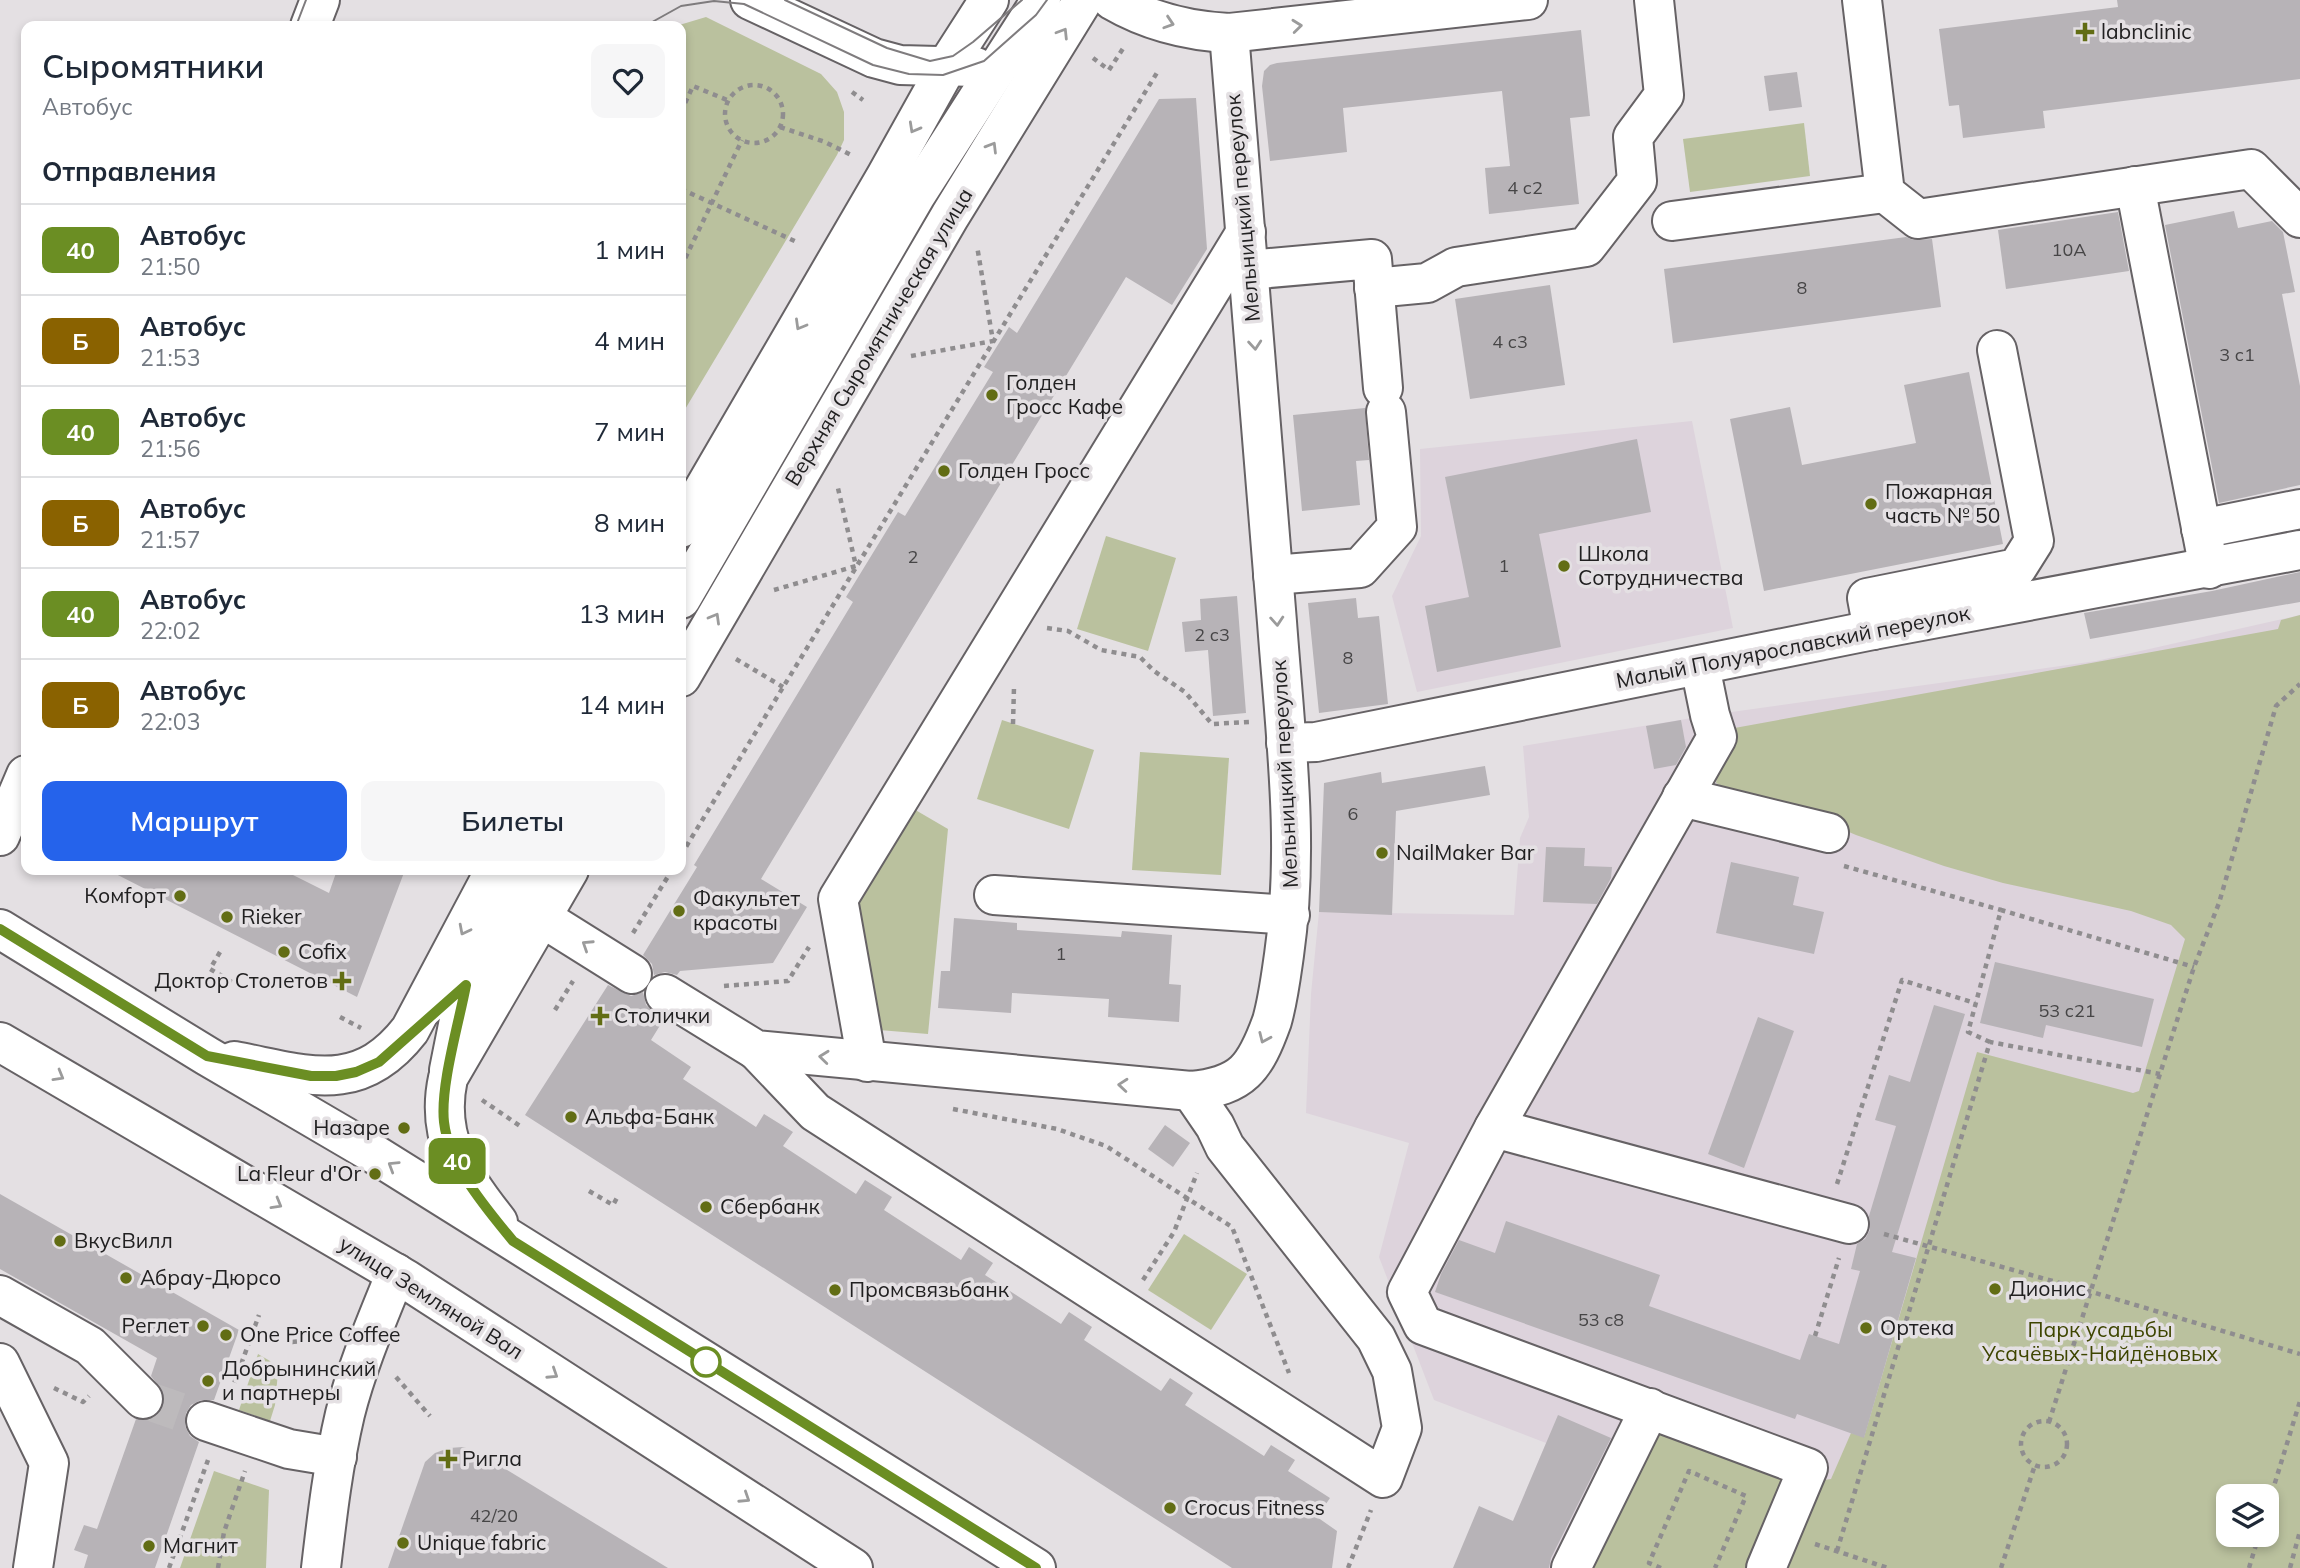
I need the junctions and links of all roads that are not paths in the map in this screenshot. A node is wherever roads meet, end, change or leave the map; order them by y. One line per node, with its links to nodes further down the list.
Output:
1 (320, 0): 10 (main road)
2 (750, 0): 13 (main road)
3 (989, 0): 13 (main road)
4 (1041, 0): 28 (main road)
5 (1083, 0): 12 (main road, Верхняя Сыромятническая улица, one-way to 5)
6 (1112, 0): 11 (main road, one-way to 11)
7 (1528, 0): 11 (main road, one-way to 7)
8 (1654, 0): 20 (main road)
9 (1862, 0): 15 (main road)
10 (312, 21)
11 (1229, 33): 18 (main road, Мельницкий переулок)
12 (1042, 65): 13 (main road); 31 (main road, Верхняя Сыромятническая улица, one-way to 12)
13 (947, 68): 23 (main road, one-way to 23)
14 (2135, 186): 15 (main road); 16 (main road); 24 (main road)
15 (1885, 193): 17 (main road)
16 (2300, 218)
17 (1672, 221)
18 (1246, 232): 19 (main road, Мельницкий переулок); 51 (main road)
19 (1248, 270): 20 (main road); 27 (main road, Мельницкий переулок, one-way to 27)
20 (1374, 288): 27 (main road)
21 (1997, 350): 29 (main road)
22 (2300, 509): 24 (main road)
23 (686, 519)
24 (2201, 529): 26 (main road)
25 (2300, 550): 26 (main road, Малый Полуярославский переулок)
26 (2209, 569): 29 (main road, Малый Полуярославский переулок)
27 (1273, 575): 32 (main road, Мельницкий переулок, one-way to 32)
28 (686, 590)
29 (1873, 630): 30 (main road, Малый Полуярославский переулок)
30 (1700, 666): 32 (main road, Малый Полуярославский переулок); 34 (main road)
31 (686, 668)
32 (1286, 743): 41 (main road, Мельницкий переулок)
33 (21, 787): 36 (main road)
34 (1682, 797): 35 (main road); 54 (main road)
35 (1829, 834)
36 (0, 836)
37 (492, 875): 48 (main road, one-way to 48)
38 (527, 875): 45 (main road)
39 (566, 875): 42 (main road)
40 (994, 895): 41 (main road)
41 (1290, 915): 53 (main road, Мельницкий переулок, one-way to 53)
42 (541, 917): 44 (main road, one-way to 42); 52 (main road)
43 (0, 929): 50 (main road)
44 (621, 967)
45 (466, 985): 48 (main road); 52 (main road)
46 (665, 994): 49 (main road, Мельницкий переулок)
47 (1, 1046): 57 (main road, улица Земляной Вал, one-way to 57)
48 (396, 1048): 50 (main road)
49 (755, 1050): 51 (main road, Мельницкий переулок, one-way to 49); 53 (main road)
50 (207, 1056): 56 (main road, one-way to 50)
51 (867, 1062): 53 (main road, Мельницкий переулок, one-way to 51)
52 (463, 1088): 56 (main road)
53 (1191, 1091)
54 (1494, 1128): 55 (main road); 61 (main road)
55 (1837, 1221)
56 (513, 1241): 67 (main road)
57 (396, 1273): 63 (main road); 66 (main road, улица Земляной Вал, one-way to 66)
58 (0, 1295): 60 (main road)
59 (0, 1363): 64 (main road)
60 (143, 1399)
61 (1650, 1408): 68 (main road); 69 (main road)
62 (213, 1424): 63 (main road)
63 (337, 1457): 65 (main road)
64 (33, 1568)
65 (321, 1568)
66 (853, 1568)
67 (1036, 1568)
68 (1571, 1568)
69 (1766, 1568)

